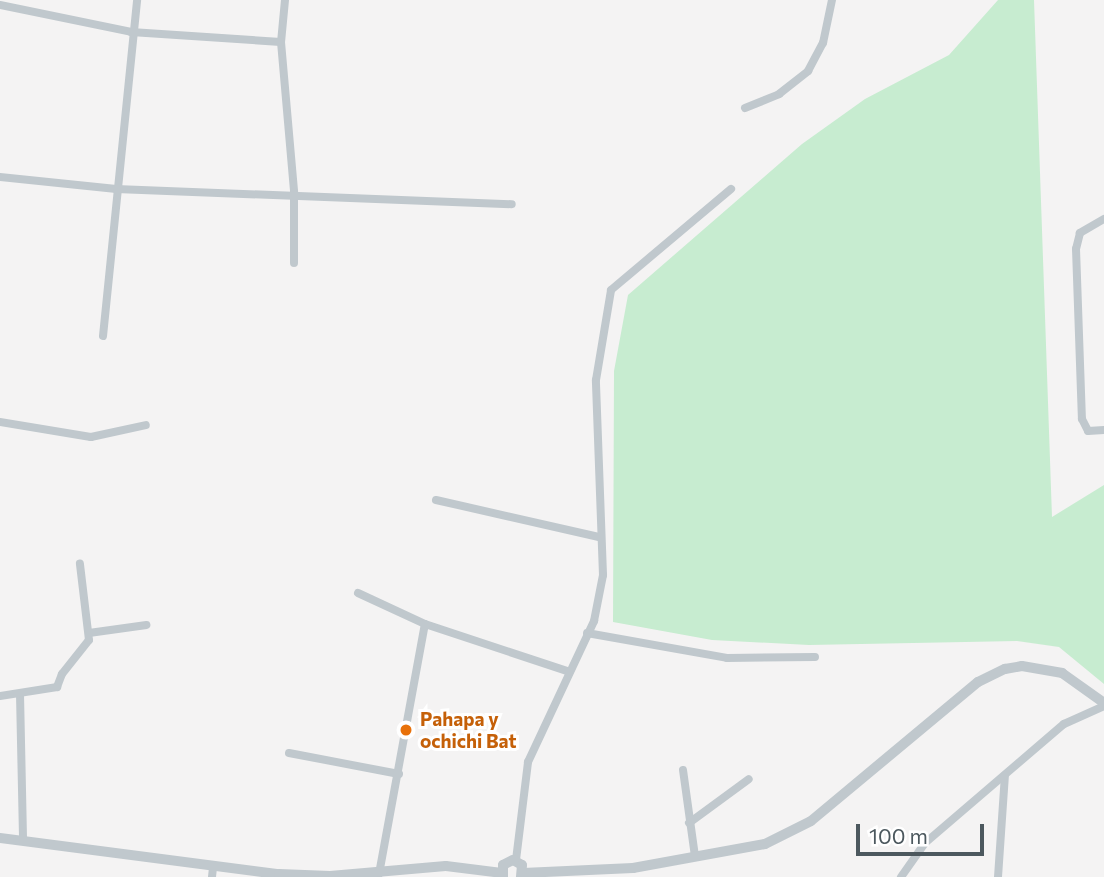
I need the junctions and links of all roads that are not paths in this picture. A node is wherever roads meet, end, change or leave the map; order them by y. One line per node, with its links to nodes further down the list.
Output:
1 (137, 0): 5 (street)
2 (285, 0): 6 (street)
3 (832, 0): 7 (street)
4 (0, 5): 5 (street)
5 (131, 32): 6 (street); 9 (street)
6 (281, 42): 11 (street)
7 (745, 108)
8 (0, 177): 9 (street)
9 (116, 189): 11 (street); 15 (street)
10 (731, 189): 20 (street)
11 (294, 192): 12 (street); 14 (street)
12 (512, 204)
13 (1104, 219): 18 (street)
14 (294, 263)
15 (103, 336)
16 (0, 422): 17 (street)
17 (146, 425)
18 (1104, 430)
19 (436, 500): 20 (street)
20 (599, 537): 26 (street)
21 (80, 564): 25 (street)
22 (358, 593): 24 (street)
23 (146, 625): 25 (street)
24 (425, 625): 28 (street); 34 (street)
25 (89, 633): 29 (street)
26 (587, 634): 27 (street); 28 (street)
27 (815, 657)
28 (567, 671): 41 (street)
29 (20, 694): 30 (street); 39 (street)
30 (0, 696)
31 (1104, 705): 35 (street); 40 (street)
32 (289, 753): 34 (street)
33 (683, 770): 37 (street)
34 (399, 774): 43 (street)
35 (1005, 775): 46 (street); 47 (street)
36 (749, 779): 37 (street)
37 (688, 823): 40 (street)
38 (0, 838): 39 (street)
39 (23, 841): 42 (street)
40 (695, 856): 45 (street)
41 (516, 860): 44 (street); 45 (street)
42 (212, 873): 43 (street)
43 (379, 874): 44 (street)
44 (503, 875)
45 (522, 875)
46 (901, 877)
47 (998, 877)

